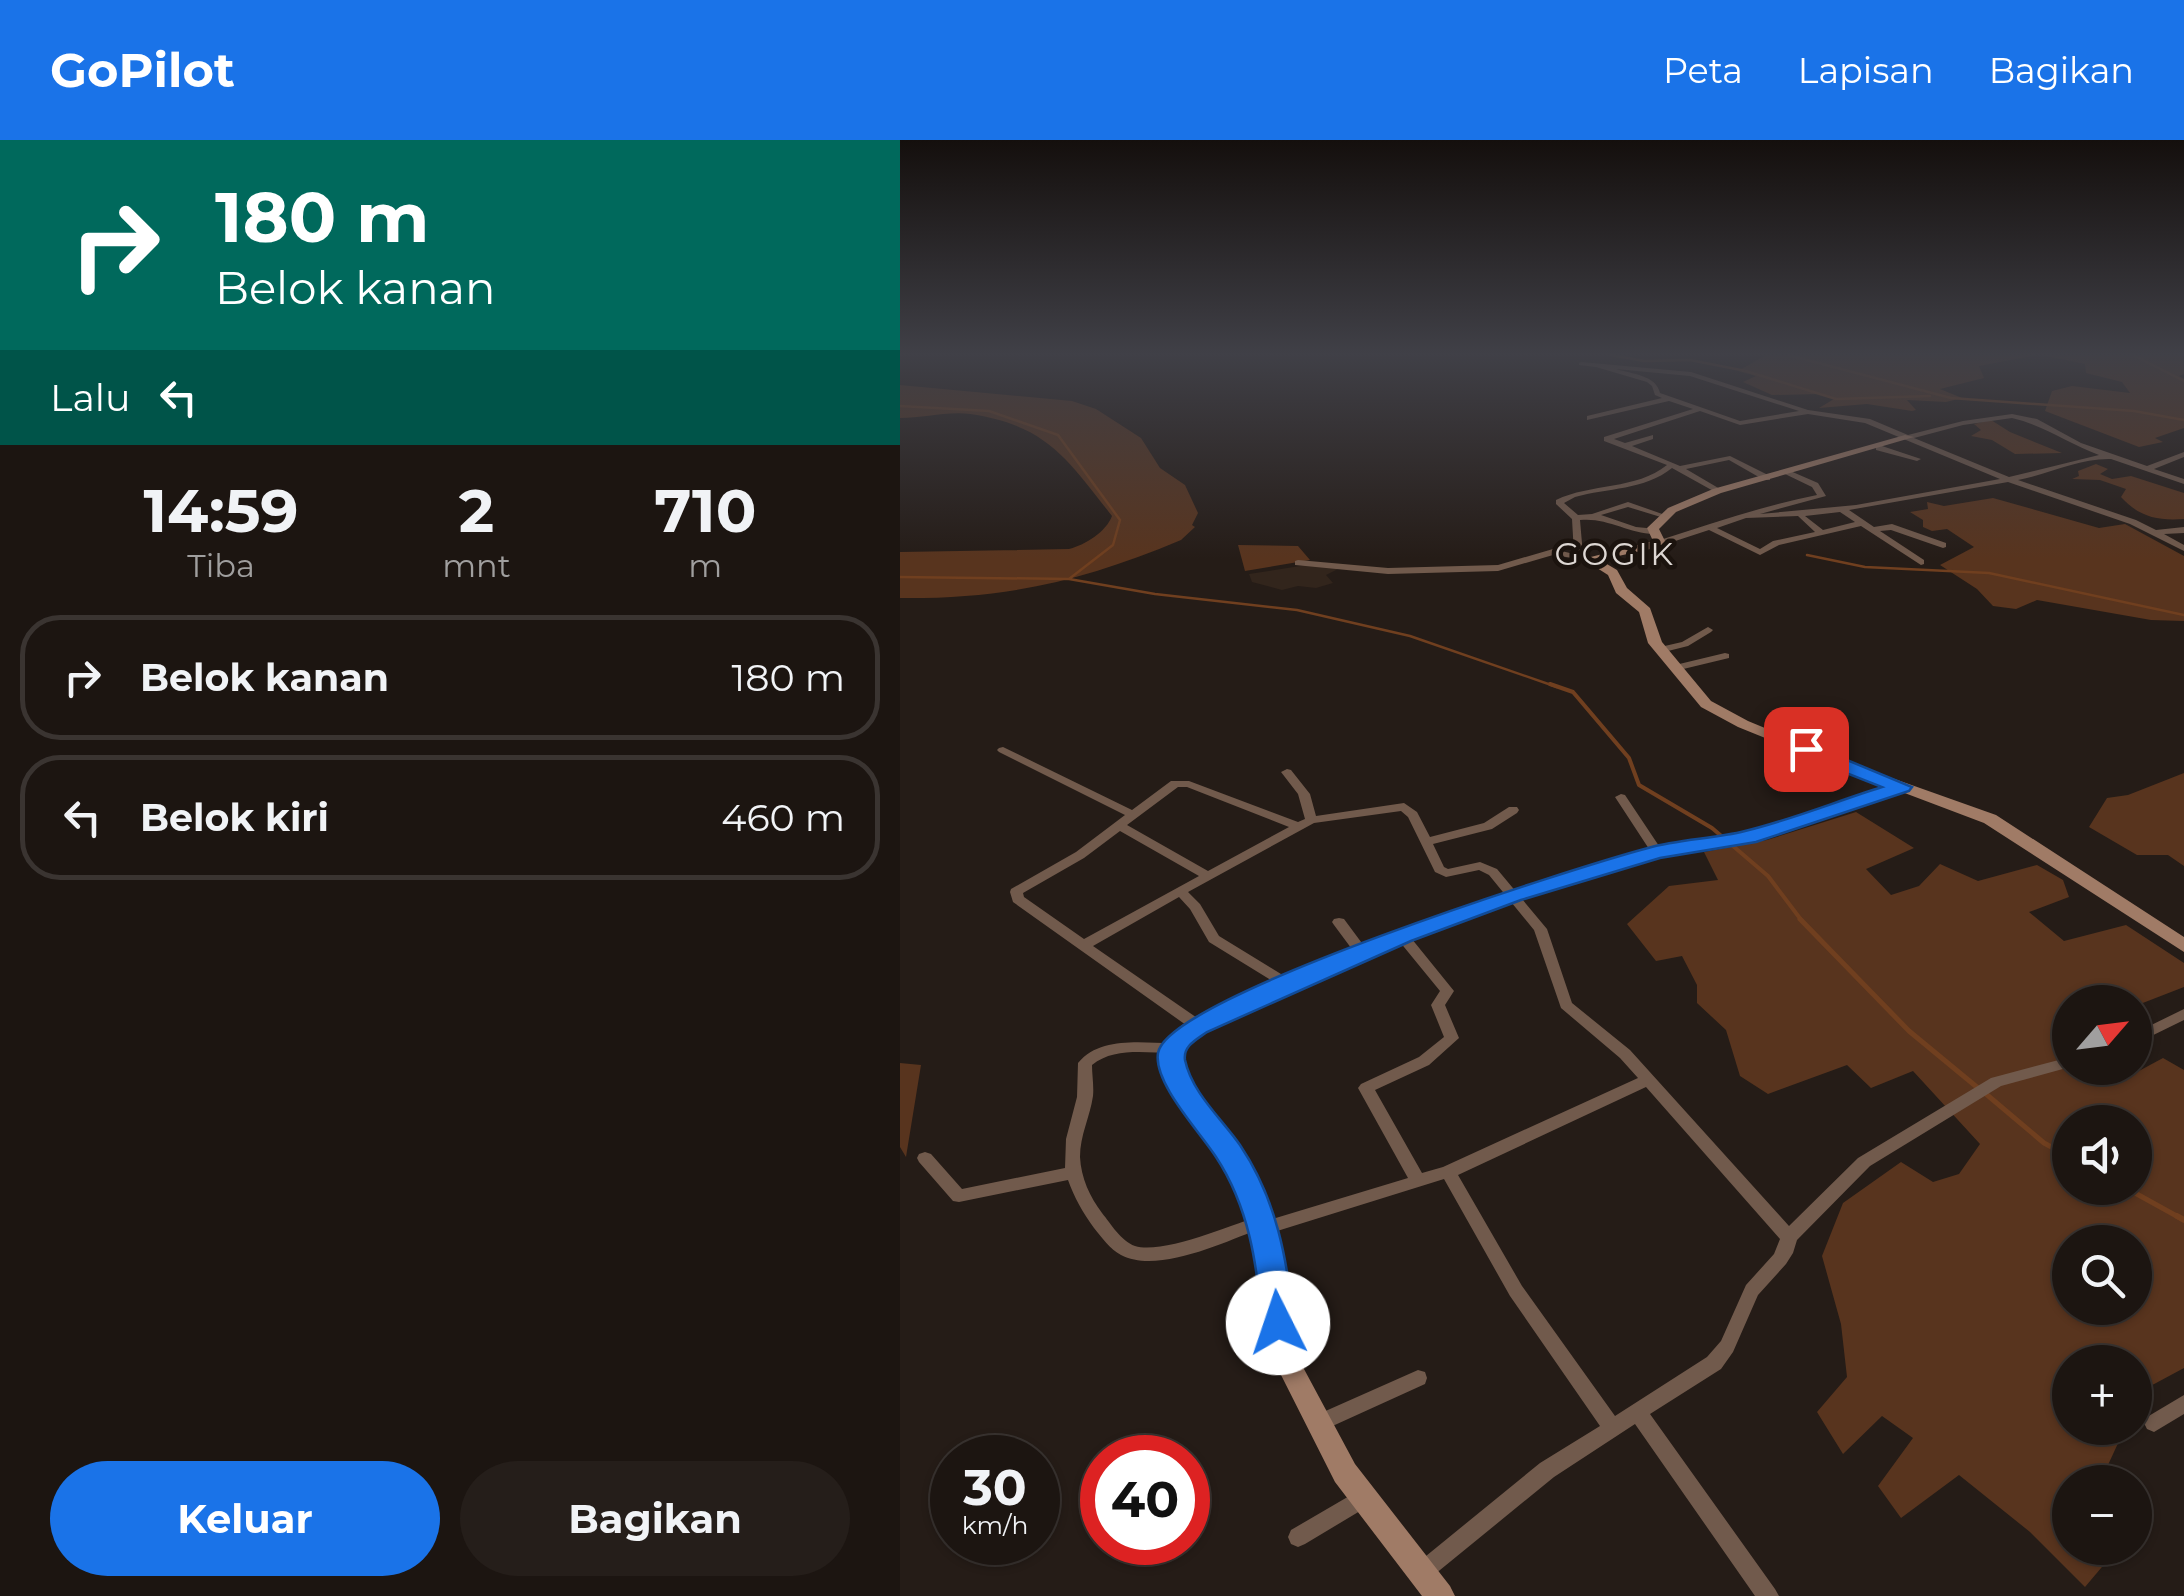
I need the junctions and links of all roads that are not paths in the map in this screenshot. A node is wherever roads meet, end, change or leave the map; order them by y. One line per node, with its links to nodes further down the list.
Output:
1 (1621, 423): 6 (street)
2 (1656, 423): 6 (street)
3 (1871, 423): 8 (street)
4 (1978, 423): 8 (street)
5 (2039, 423): 13 (street)
6 (1635, 430): 9 (street)
7 (1650, 437): 9 (street)
8 (1909, 437): 10 (street); 20 (street)
9 (1625, 446): 16 (street)
10 (1879, 448): 15 (street); 18 (street)
11 (1718, 452): 14 (street)
12 (2184, 454): 17 (street)
13 (2114, 457): 17 (street); 20 (street)
14 (1730, 458): 16 (street); 19 (street)
15 (1917, 460)
16 (1676, 466): 22 (street); 28 (street)
17 (2147, 469): 21 (street)
18 (1788, 472): 19 (street); 27 (street)
19 (1767, 478): 22 (street)
20 (2007, 479): 23 (street); 33 (street)
21 (2184, 482)
22 (1717, 491): 25 (street)
23 (1842, 510): 26 (street); 29 (street)
24 (1596, 514): 25 (street); 28 (street); 35 (street)
25 (1664, 516): 35 (street)
26 (1802, 516): 27 (street); 34 (street)
27 (1748, 517): 30 (street)
28 (1576, 518): 38 (street)
29 (1861, 523): 31 (street); 34 (street)
30 (1708, 527): 34 (street); 35 (street)
31 (1871, 530): 36 (street); 40 (street)
32 (2184, 530): 33 (street)
33 (2153, 532): 37 (street)
34 (1821, 533)
35 (1657, 537): 38 (street)
36 (1942, 546)
37 (2184, 548)
38 (1584, 557): 39 (street); 42 (street)
39 (1298, 562)
40 (1921, 562)
41 (1708, 630): 42 (street)
42 (1660, 650): 44 (street)
43 (1725, 656): 44 (street)
44 (1675, 668): 47 (street)
45 (1004, 750): 50 (street)
46 (1287, 772): 51 (street)
47 (1902, 787): 55 (street); 62 (street)
48 (1621, 797): 55 (street)
49 (1513, 810): 54 (street)
50 (1134, 815): 52 (street); 53 (street)
51 (1311, 820): 53 (street); 54 (street)
52 (1120, 826): 56 (street); 61 (street)
53 (1296, 826): 56 (street)
54 (1425, 842): 58 (street)
55 (1657, 852): 58 (street)
56 (1207, 875): 57 (street)
57 (1180, 891): 61 (street); 64 (street)
58 (1513, 895): 60 (street); 70 (street)
59 (1339, 922): 63 (street)
60 (1402, 936): 63 (street); 74 (street)
61 (1086, 944): 66 (street)
62 (2184, 946)
63 (1362, 953): 64 (street)
64 (1289, 985): 66 (street)
65 (2184, 1014): 67 (street)
66 (1198, 1026): 68 (street)
67 (2152, 1030)
68 (1172, 1048): 73 (street); 75 (street)
69 (2052, 1067): 76 (street)
70 (1648, 1080): 72 (street); 76 (street)
71 (925, 1158): 73 (street)
72 (1448, 1172): 74 (street); 82 (street)
73 (1071, 1173): 75 (street)
74 (1419, 1182): 75 (street)
75 (1263, 1225): 80 (street)
76 (1789, 1238): 79 (street)
77 (1418, 1378): 80 (street)
78 (2184, 1404): 81 (street)
79 (1637, 1412): 82 (street); 87 (street)
80 (1319, 1423): 83 (street)
81 (2154, 1423)
82 (1612, 1427): 85 (street)
83 (1363, 1498): 84 (street); 85 (street)
84 (1298, 1537)
85 (1420, 1574): 86 (street)
86 (1440, 1596)
87 (1768, 1596)

